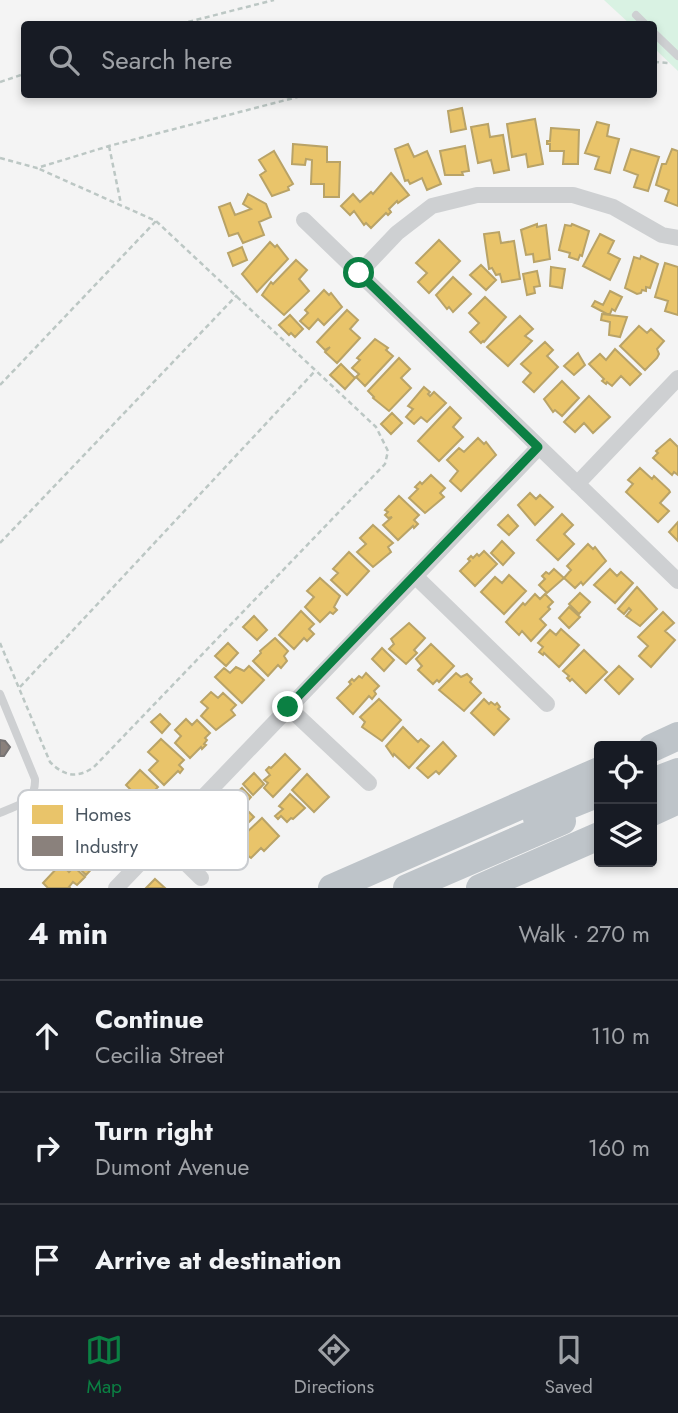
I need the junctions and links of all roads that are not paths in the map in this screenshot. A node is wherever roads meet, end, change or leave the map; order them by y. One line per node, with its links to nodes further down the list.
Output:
1 (636, 15): 2 (lane)
2 (642, 21)
3 (657, 37): 4 (lane)
4 (678, 56)
5 (304, 220): 7 (street)
6 (678, 238): 7 (street)
7 (359, 273): 9 (street)
8 (678, 378): 10 (street)
9 (538, 447): 10 (street); 11 (street)
10 (577, 484): 12 (street)
11 (415, 576): 14 (street); 15 (street)
12 (678, 581)
13 (0, 694): 24 (lane)
14 (547, 704)
15 (288, 707): 23 (street); 25 (street)
16 (678, 736): 17 (highway)
17 (657, 746)
18 (678, 760): 19 (highway)
19 (657, 769)
20 (678, 772): 22 (highway)
21 (594, 773): 39 (highway)
22 (657, 780)
23 (369, 783)
24 (36, 790)
25 (209, 790)
26 (594, 795): 40 (highway)
27 (678, 800): 30 (highway)
28 (18, 805): 31 (lane)
29 (594, 807): 41 (highway)
30 (657, 810)
31 (0, 813)
32 (678, 813): 33 (highway)
33 (657, 819)
34 (594, 840): 42 (highway)
35 (133, 870): 38 (street)
36 (194, 870): 37 (street)
37 (201, 877)
38 (116, 888)
39 (332, 888)
40 (381, 888)
41 (407, 888)
42 (480, 888)

